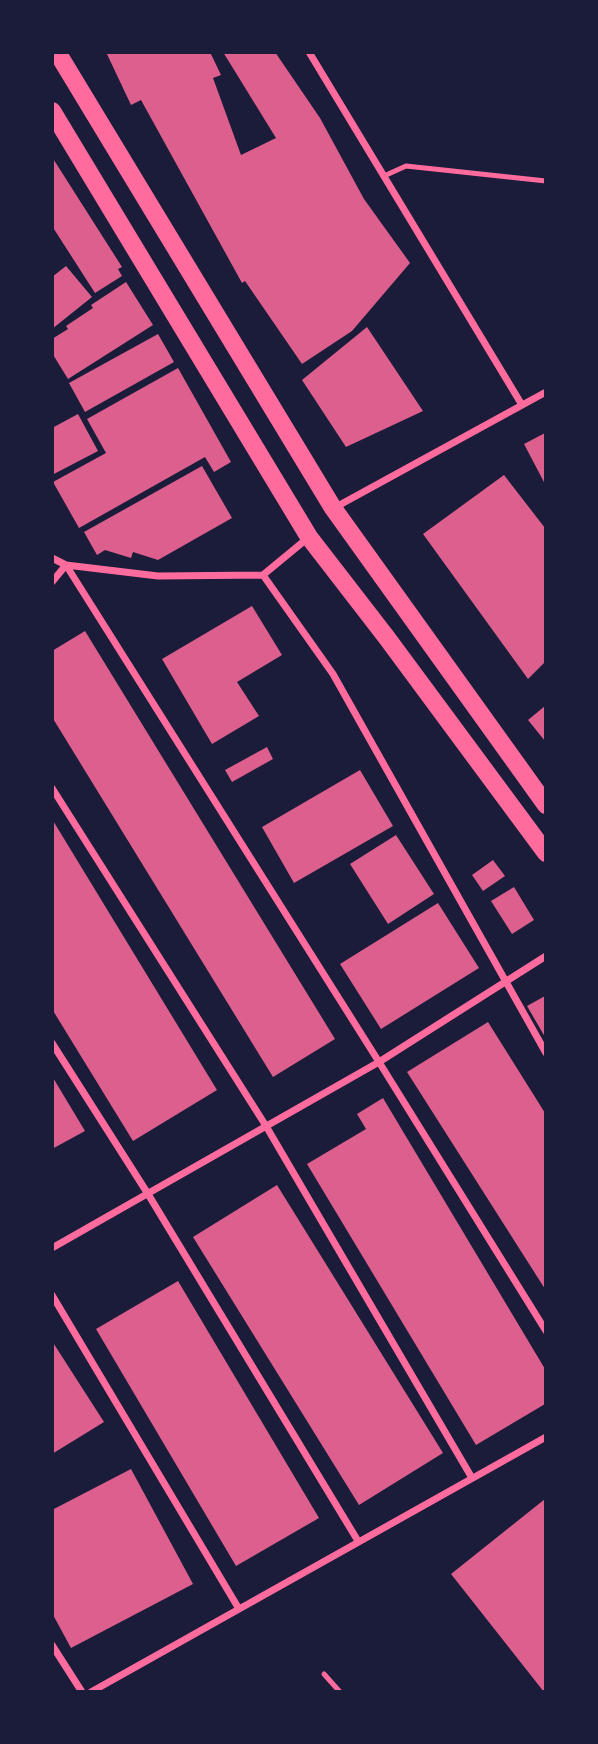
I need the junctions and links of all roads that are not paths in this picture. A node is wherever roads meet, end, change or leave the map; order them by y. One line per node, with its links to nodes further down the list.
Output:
1 (57, 52): 8 (main road)
2 (309, 52): 4 (street)
3 (52, 111): 9 (main road)
4 (384, 176): 5 (lane); 7 (street)
5 (545, 181)
6 (545, 392): 7 (street)
7 (522, 405): 8 (street)
8 (333, 508): 15 (main road)
9 (309, 537): 12 (street); 16 (main road)
10 (52, 558): 11 (street)
11 (66, 565): 12 (street); 13 (street); 21 (street)
12 (263, 575): 18 (street)
13 (52, 582)
14 (52, 788): 22 (street)
15 (545, 805)
16 (545, 853)
17 (545, 956): 18 (street)
18 (505, 982): 20 (street); 21 (street)
19 (52, 1042): 23 (street)
20 (545, 1053)
21 (379, 1062): 22 (street); 26 (street)
22 (266, 1126): 23 (street); 28 (street)
23 (148, 1194): 24 (street); 29 (street)
24 (52, 1248)
25 (52, 1295): 30 (street)
26 (545, 1331)
27 (545, 1437): 28 (street)
28 (472, 1478): 29 (street)
29 (358, 1541): 30 (street)
30 (239, 1609): 34 (street)
31 (52, 1645): 33 (street)
32 (324, 1674): 35 (lane)
33 (82, 1692)
34 (91, 1692)
35 (340, 1692)

